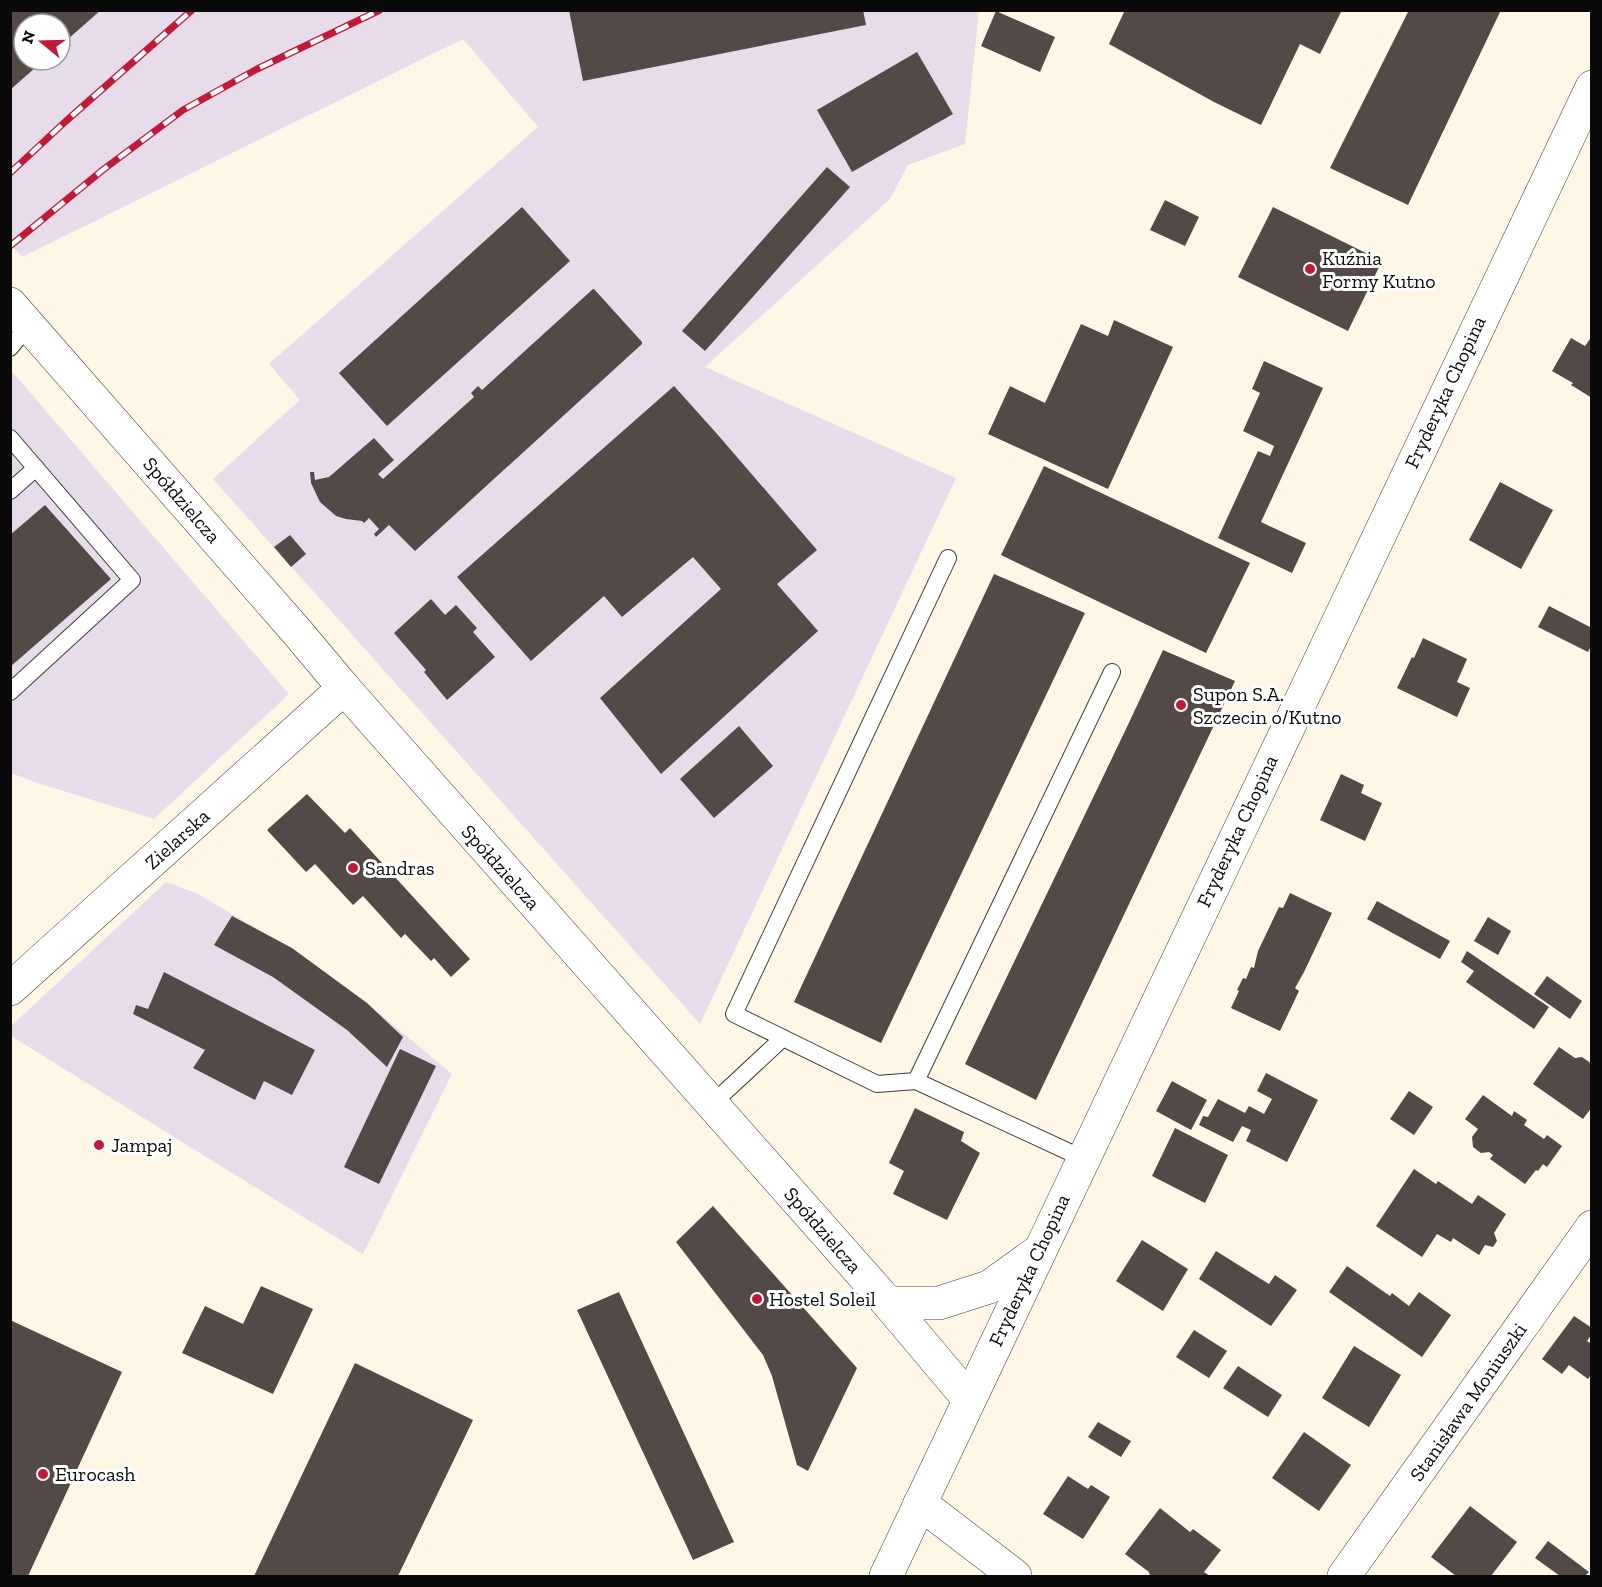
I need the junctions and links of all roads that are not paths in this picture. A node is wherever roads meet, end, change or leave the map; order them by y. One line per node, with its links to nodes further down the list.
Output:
1 (1592, 87): 14 (street, Fryderyka Chopina)
2 (17, 326): 8 (street, Spółdzielcza)
3 (10, 438): 4 (lane)
4 (36, 468): 5 (lane); 9 (lane)
5 (10, 491)
6 (948, 558): 11 (lane)
7 (1112, 672): 12 (lane)
8 (344, 688): 10 (street, Zielarska); 13 (street, Spółdzielcza)
9 (10, 692)
10 (10, 989)
11 (783, 1038): 12 (lane); 13 (lane)
12 (916, 1081): 14 (lane)
13 (712, 1104): 17 (street, Spółdzielcza)
14 (1082, 1158): 16 (street, Fryderyka Chopina)
15 (1592, 1227): 22 (street, Stanisława Moniuszki)
16 (1037, 1252): 17 (street); 18 (street, Fryderyka Chopina)
17 (888, 1303): 18 (street, Spółdzielcza)
18 (968, 1398): 19 (street, Fryderyka Chopina)
19 (920, 1503): 20 (street, Fryderyka Chopina); 21 (street)
20 (886, 1576)
21 (1015, 1576)
22 (1344, 1576)

